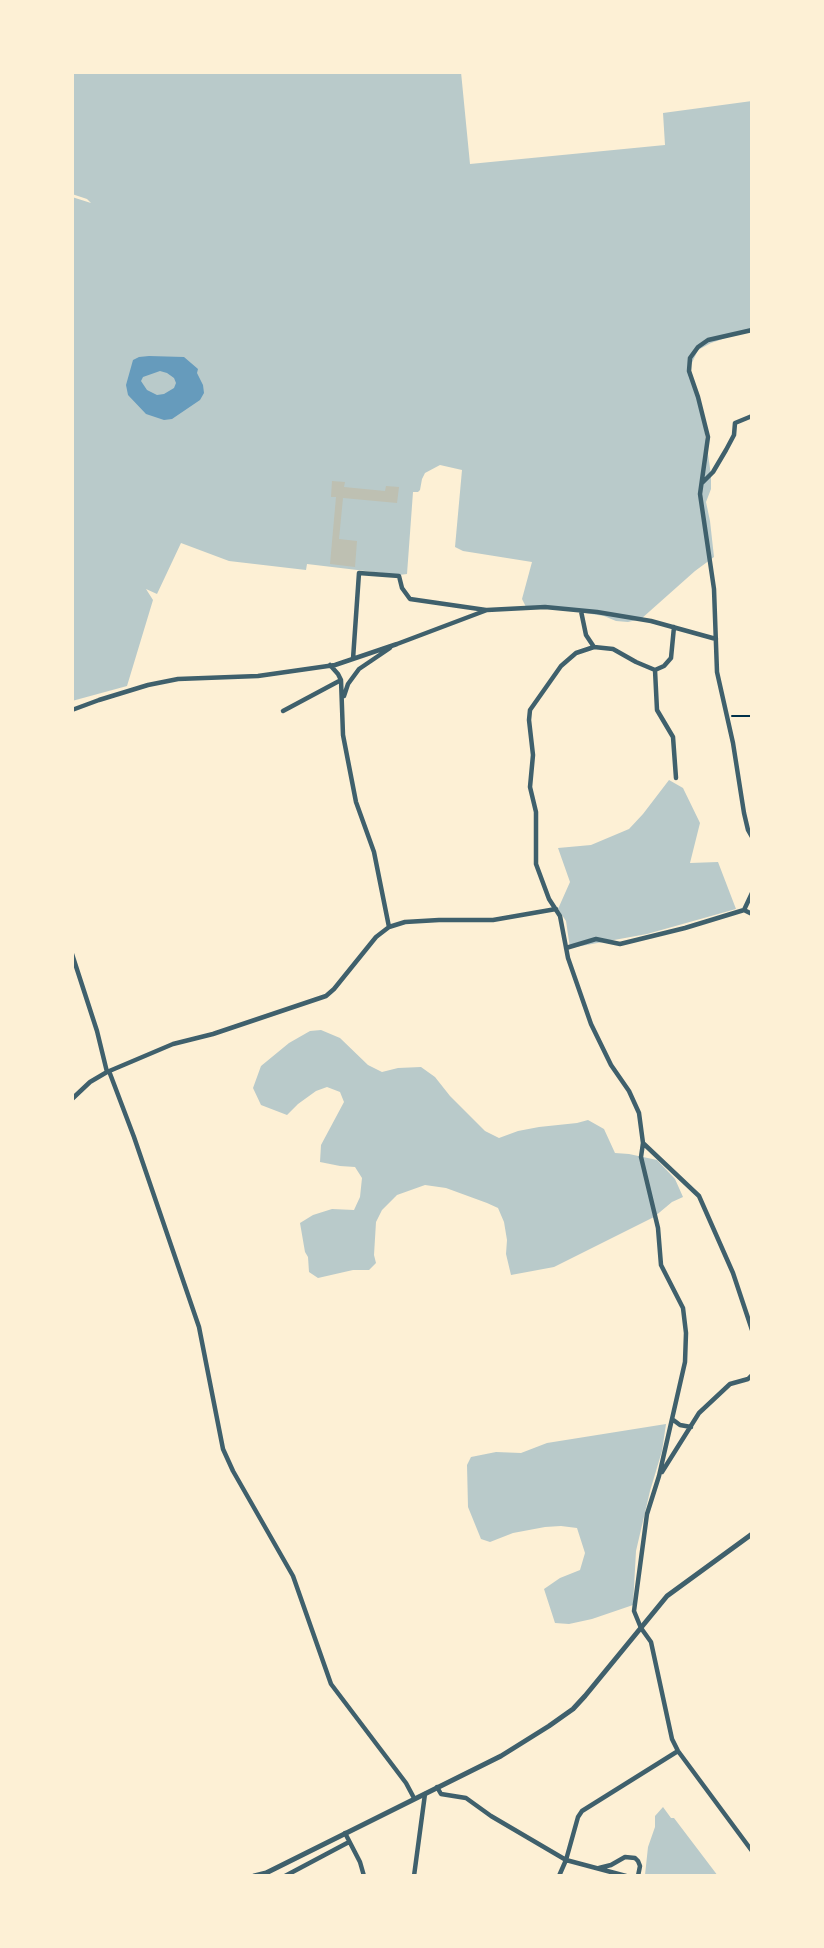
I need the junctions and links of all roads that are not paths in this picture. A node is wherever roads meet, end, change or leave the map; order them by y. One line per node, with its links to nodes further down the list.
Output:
1 (752, 330): 3 (street)
2 (752, 416): 3 (street)
3 (702, 484): 7 (street)
4 (487, 610): 5 (street); 8 (street); 10 (street)
5 (581, 611): 6 (street); 9 (street)
6 (674, 627): 7 (street); 12 (street)
7 (716, 639): 18 (street)
8 (397, 644): 10 (street); 14 (street)
9 (594, 647): 12 (street); 20 (street)
10 (353, 659): 11 (street)
11 (330, 665): 13 (street); 15 (street)
12 (655, 670): 17 (street)
13 (341, 680): 14 (street); 16 (street)
14 (343, 699): 23 (street)
15 (72, 710)
16 (283, 711)
17 (676, 778)
18 (752, 837)
19 (752, 893): 21 (street)
20 (556, 909): 23 (street); 24 (street)
21 (744, 909): 22 (street); 24 (street)
22 (752, 915)
23 (389, 927): 26 (street)
24 (566, 948): 28 (street)
25 (72, 954): 26 (street)
26 (108, 1072): 27 (street); 39 (street)
27 (72, 1099)
28 (643, 1143): 29 (street); 31 (street)
29 (752, 1330)
30 (752, 1375): 32 (street)
31 (672, 1419): 32 (street); 33 (street)
32 (691, 1427): 33 (street)
33 (659, 1476): 35 (street)
34 (752, 1534): 35 (street)
35 (640, 1628): 36 (street); 37 (street)
36 (678, 1751): 42 (street); 43 (street)
37 (437, 1787): 38 (street); 43 (street)
38 (426, 1793): 39 (street); 48 (street)
39 (414, 1798): 40 (street)
40 (345, 1833): 41 (street); 45 (street)
41 (349, 1842): 46 (street); 47 (street)
42 (752, 1851)
43 (566, 1860): 44 (street); 49 (street)
44 (598, 1868): 50 (street); 51 (street)
45 (254, 1876)
46 (285, 1876)
47 (363, 1876)
48 (414, 1876)
49 (559, 1876)
50 (626, 1876)
51 (638, 1876)

